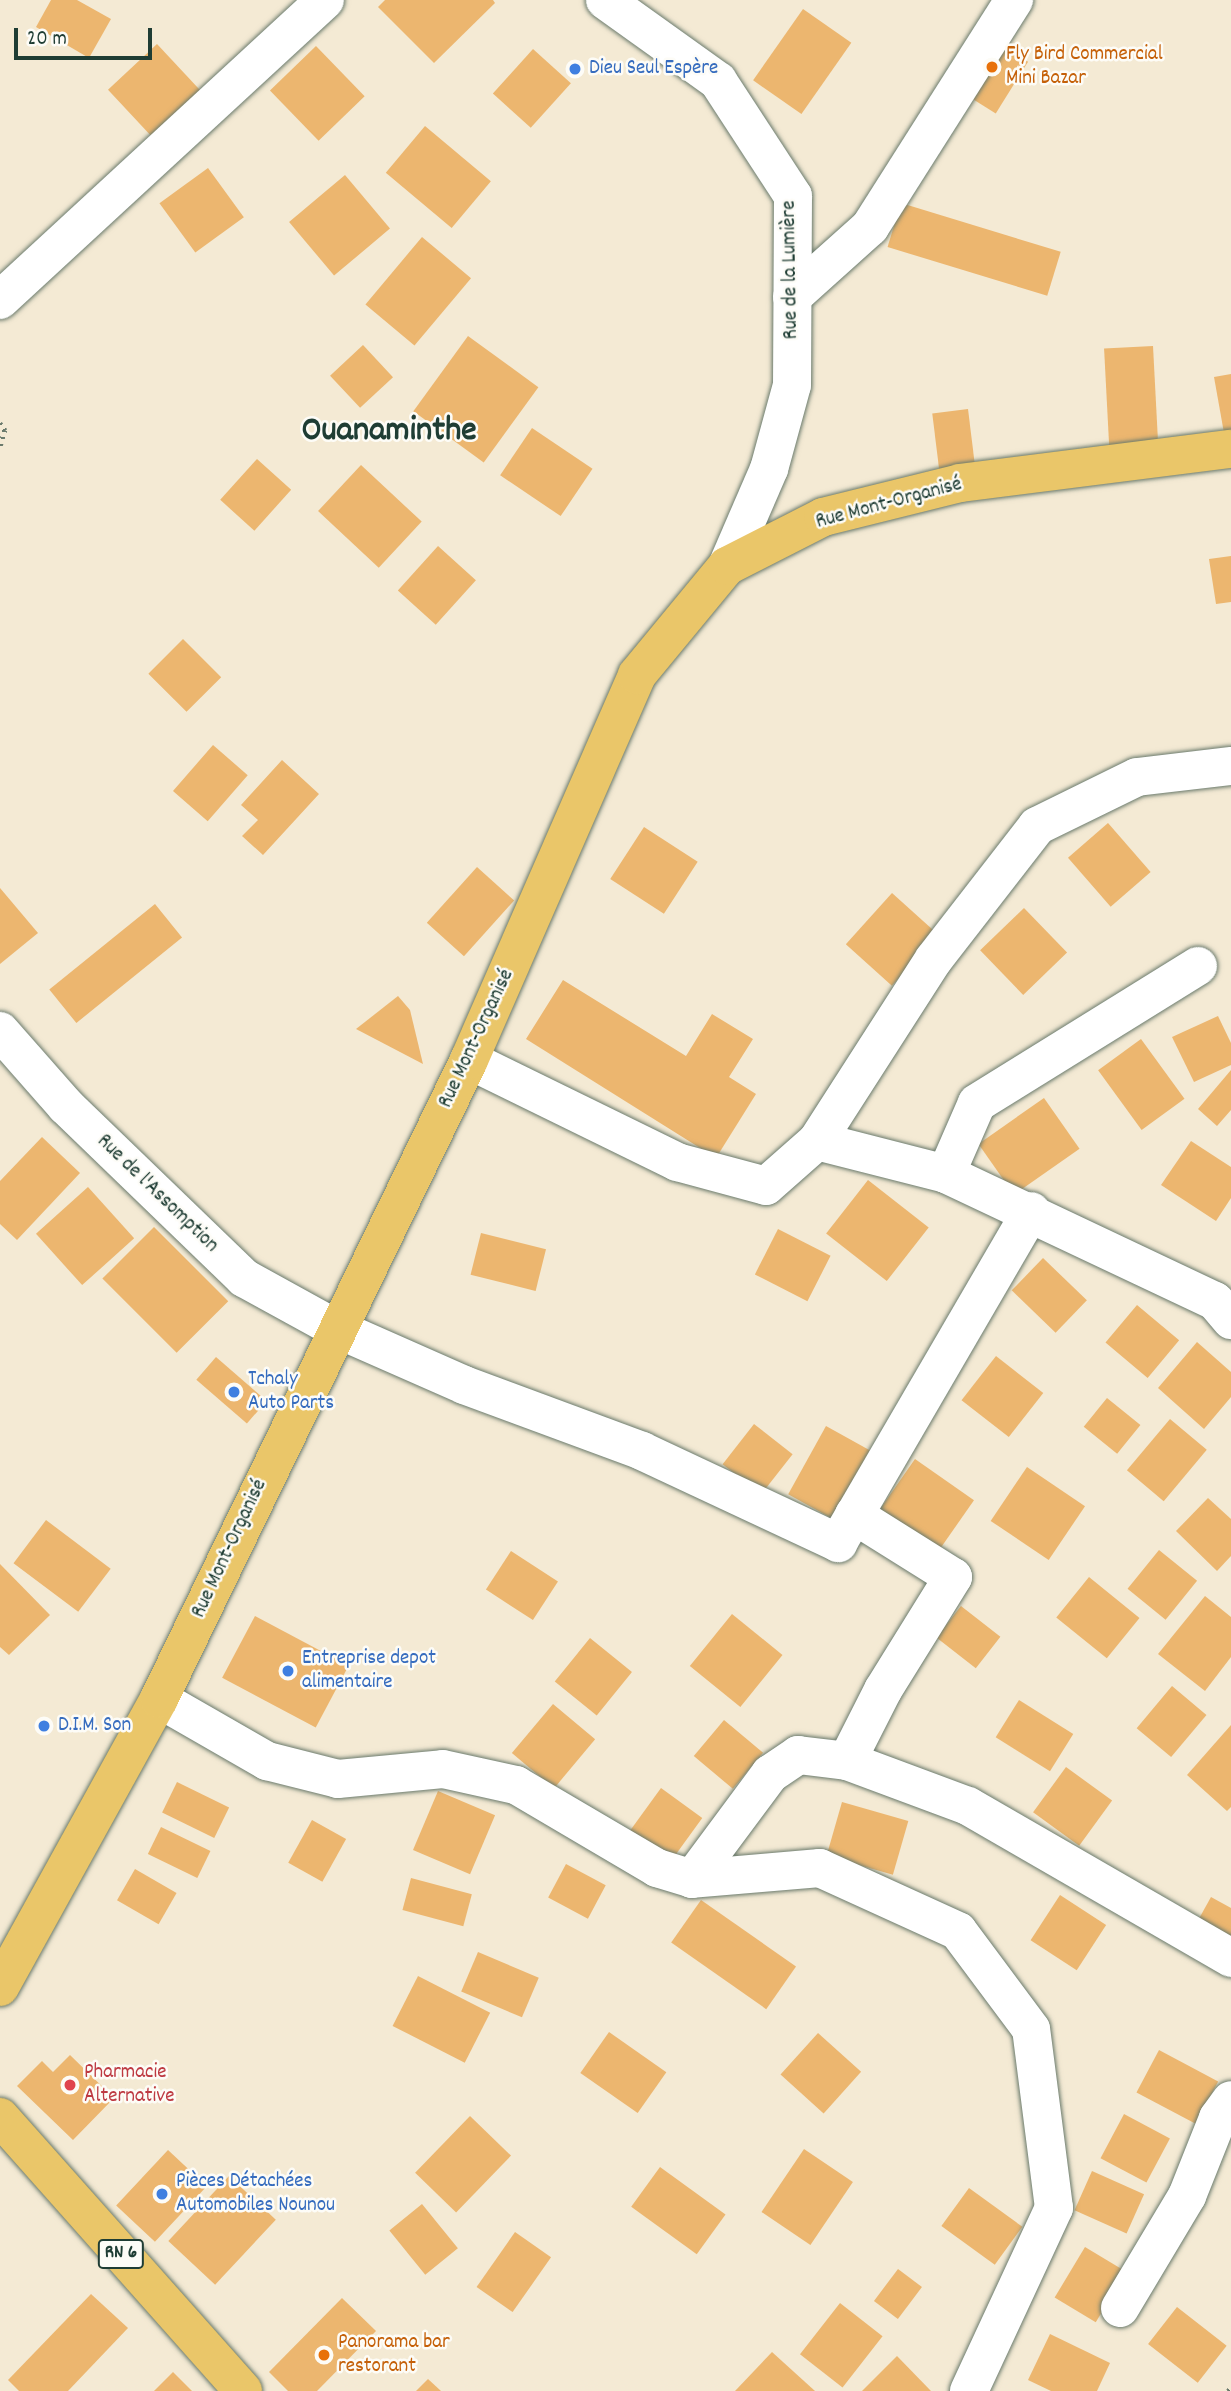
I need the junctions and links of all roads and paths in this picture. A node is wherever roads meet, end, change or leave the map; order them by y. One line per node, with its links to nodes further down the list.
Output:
1 (325, 0): 5 (street)
2 (1014, 0): 4 (street)
3 (630, 7): 4 (street, Rue de la Lumière)
4 (792, 297): 9 (street, Rue de la Lumière)
5 (0, 300)
6 (0, 423): 7 (path)
7 (0, 447)
8 (1231, 449): 9 (main road, Rue Mont-Organisé)
9 (727, 566): 13 (main road, Rue Mont-Organisé)
10 (1231, 766): 14 (street)
11 (1198, 966): 15 (street)
12 (0, 1031): 18 (street, Rue de l'Assomption)
13 (469, 1060): 14 (street); 18 (main road, Rue Mont-Organisé)
14 (817, 1141): 15 (street)
15 (946, 1174): 16 (street)
16 (1031, 1211): 17 (street); 19 (street)
17 (1231, 1320)
18 (335, 1328): 19 (street, Rue de l'Assomption); 20 (main road, Rue Mont-Organisé)
19 (846, 1529): 21 (street, Rue de l'Assomption)
20 (159, 1699): 22 (street); 24 (main road, Rue Mont-Organisé)
21 (847, 1761): 22 (street); 23 (street)
22 (692, 1879): 29 (street)
23 (1231, 1958)
24 (0, 1986)
25 (1231, 2100): 27 (street)
26 (0, 2117): 28 (main road, RN 6)
27 (1121, 2308)
28 (243, 2391)
29 (969, 2391)

